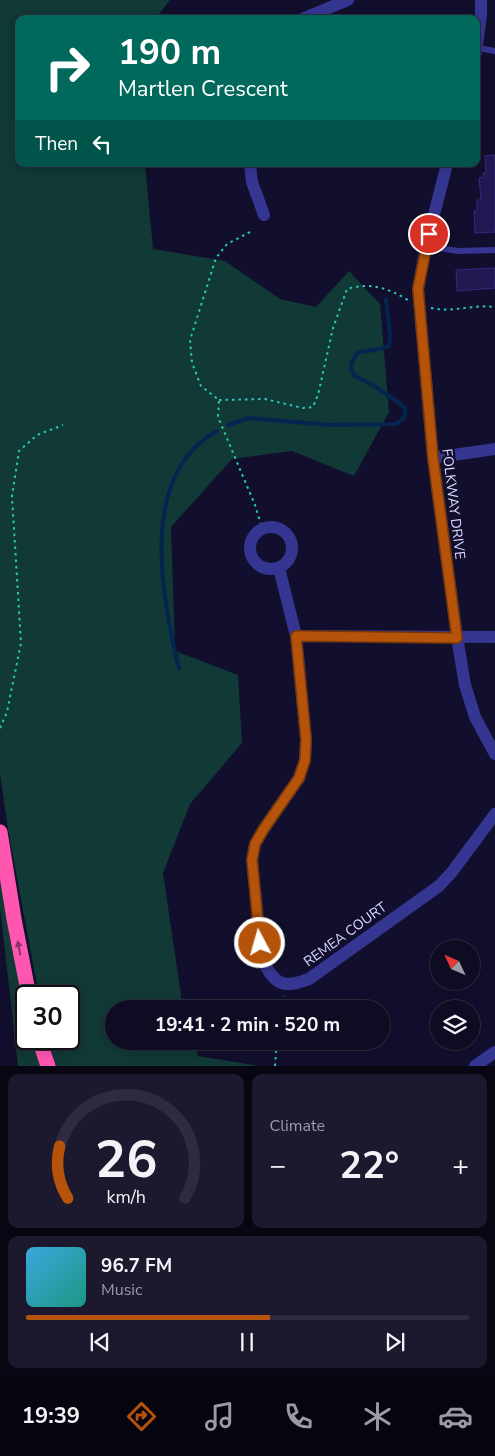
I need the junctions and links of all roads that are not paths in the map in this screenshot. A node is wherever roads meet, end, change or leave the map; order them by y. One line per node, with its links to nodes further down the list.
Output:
1 (348, 0): 3 (street)
2 (481, 0): 4 (street)
3 (312, 15)
4 (480, 25)
5 (480, 51): 6 (lane)
6 (495, 51)
7 (250, 167): 9 (street)
8 (446, 167): 10 (street, FOLKWAY DRIVE)
9 (264, 215)
10 (426, 246): 11 (lane); 13 (street, FOLKWAY DRIVE)
11 (495, 250)
12 (495, 449): 13 (street)
13 (433, 458): 17 (street, FOLKWAY DRIVE)
14 (279, 568): 14 (street); 15 (street, REMEA COURT)
15 (296, 636): 17 (street); 19 (street, REMEA COURT)
16 (495, 637): 17 (street)
17 (457, 638): 18 (street, FOLKWAY DRIVE)
18 (495, 754)
19 (495, 814)
20 (0, 832): 21 (highway, one-way to 20)
21 (27, 985)
22 (43, 1050): 24 (highway)
23 (495, 1052): 25 (street)
24 (48, 1066)
25 (475, 1066)

